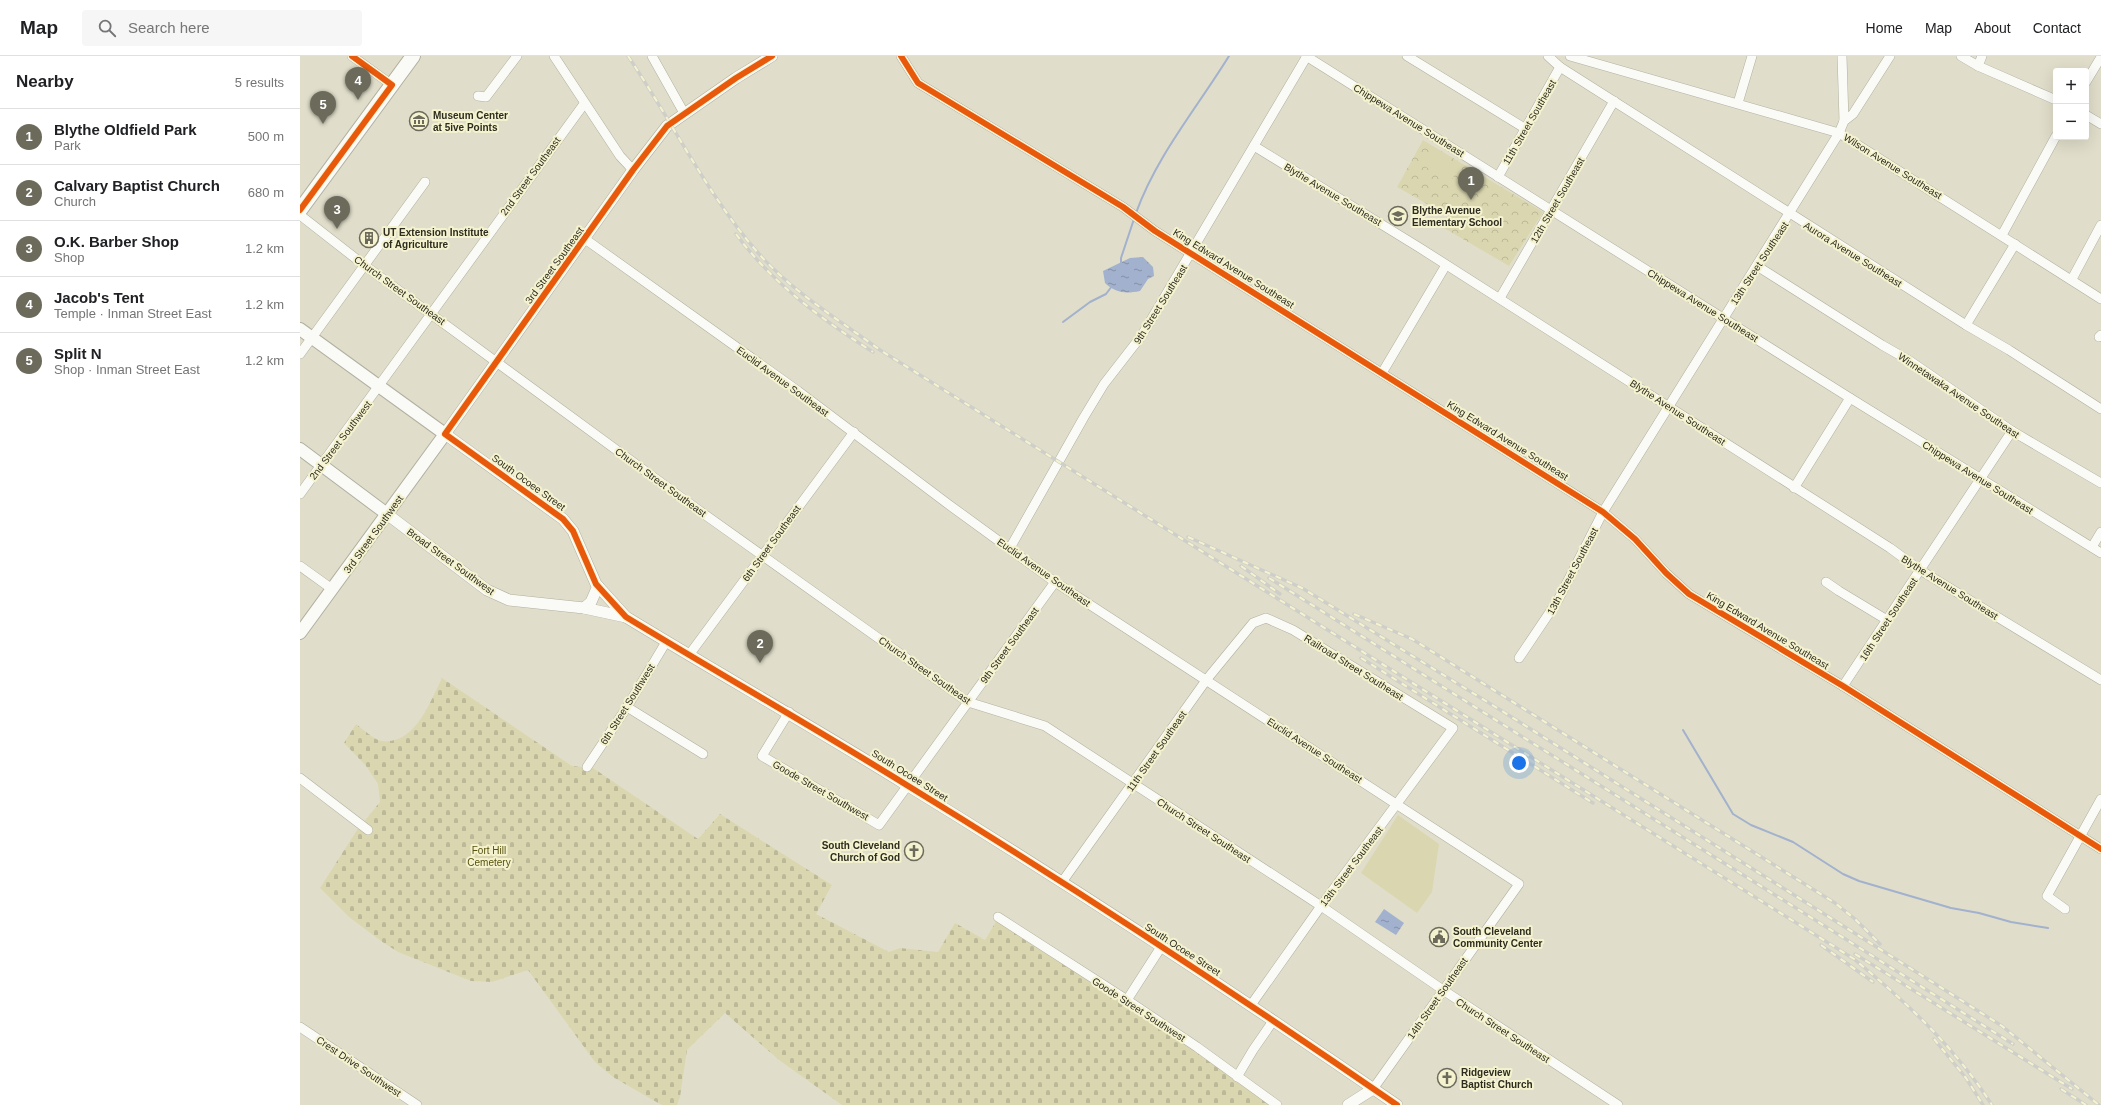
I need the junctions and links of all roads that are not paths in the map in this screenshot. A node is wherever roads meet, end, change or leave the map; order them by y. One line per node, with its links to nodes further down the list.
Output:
1 (352, 56): 21 (street)
2 (413, 56): 21 (main road)
3 (517, 56): 22 (street)
4 (554, 56): 26 (street)
5 (652, 56): 27 (street)
6 (772, 56): 27 (street, 3rd Street Southeast)
7 (901, 56): 46 (street, King Edward Avenue Southeast)
8 (1306, 56): 34 (street, 9th Street Southeast); 36 (street, Chippewa Avenue Southeast)
9 (1407, 56): 31 (street)
10 (1548, 56): 19 (street, Aurora Avenue Southeast)
11 (1570, 56): 25 (street, Wilson Avenue Southeast)
12 (1752, 56): 25 (street)
13 (1842, 56): 29 (street)
14 (1890, 56): 29 (street, 13th Street Southeast)
15 (1961, 56): 18 (street)
16 (1982, 56): 18 (street)
17 (2101, 57): 20 (street)
18 (1978, 66): 23 (street)
19 (1560, 67): 24 (street, Aurora Avenue Southeast); 31 (street, 11th Street Southeast)
20 (2089, 77)
21 (392, 85): 38 (main road)
22 (478, 96)
23 (2053, 99)
24 (1614, 101): 39 (street, 12th Street Southeast); 40 (street, Aurora Avenue Southeast)
25 (1738, 103): 32 (street, Wilson Avenue Southeast)
26 (584, 104): 35 (street); 53 (street, 2nd Street Southeast)
27 (684, 113): 35 (street, 3rd Street Southeast)
28 (2089, 117): 30 (street)
29 (1844, 121): 32 (street, 13th Street Southeast)
30 (2101, 124)
31 (1526, 129): 36 (street, 11th Street Southeast)
32 (1839, 133): 40 (street, 13th Street Southeast); 43 (street, Wilson Avenue Southeast)
33 (2054, 140): 43 (street)
34 (1254, 146): 46 (street, 9th Street Southeast); 48 (street, Blythe Avenue Southeast)
35 (633, 170): 44 (street, 3rd Street Southeast)
36 (1498, 177): 39 (street, Chippewa Avenue Southeast)
37 (424, 182): 47 (street)
38 (300, 210)
39 (1552, 210): 51 (street, 12th Street Southeast); 54 (street, Chippewa Avenue Southeast)
40 (1790, 214): 49 (street, 13th Street Southeast); 55 (street, Aurora Avenue Southeast)
41 (300, 215): 47 (street, Church Street Southeast)
42 (2101, 225): 50 (street)
43 (2002, 235): 45 (street, Wilson Avenue Southeast)
44 (585, 239): 59 (street, 3rd Street Southeast); 66 (street, Euclid Avenue Southeast)
45 (2015, 244): 50 (street, Wilson Avenue Southeast); 55 (street)
46 (1191, 253): 60 (street, King Edward Avenue Southeast); 78 (street, 9th Street Southeast)
47 (364, 265): 53 (street, Church Street Southeast); 57 (street)
48 (1446, 265): 51 (street, Blythe Avenue Southeast); 60 (street)
49 (1756, 266): 54 (street, 13th Street Southeast); 65 (street, Winnetawaka Avenue Southeast)
50 (2072, 279): 52 (street, Wilson Avenue Southeast)
51 (1500, 298): 63 (street, Blythe Avenue Southeast)
52 (2101, 299)
53 (431, 313): 59 (street, Church Street Southeast); 61 (street, 2nd Street Southeast)
54 (1724, 317): 62 (street, Chippewa Avenue Southeast); 63 (street, 13th Street Southeast)
55 (1966, 325): 64 (street, Aurora Avenue Southeast)
56 (300, 329): 57 (main road, South Ocoee Street)
57 (312, 338): 58 (street); 61 (main road, South Ocoee Street)
58 (300, 354)
59 (497, 361): 67 (street, 3rd Street Southeast); 80 (street, Church Street Southeast)
60 (1382, 373): 74 (street, King Edward Avenue Southeast)
61 (380, 386): 67 (main road, South Ocoee Street); 69 (street, 2nd Street Southwest)
62 (1850, 398): 70 (street, Chippewa Avenue Southeast); 72 (street)
63 (1669, 406): 72 (street, Blythe Avenue Southeast); 74 (street, 13th Street Southeast)
64 (2101, 409)
65 (2012, 431): 70 (street, 16th Street Southeast); 71 (street, Winnetawaka Avenue Southeast)
66 (854, 432): 78 (street, Euclid Avenue Southeast); 80 (street, 6th Street Southeast)
67 (445, 434): 75 (main road, 3rd Street Southwest); 85 (street, South Ocoee Street)
68 (300, 449): 69 (main road, Broad Street Southwest)
69 (321, 464): 73 (street, 2nd Street Southwest); 75 (main road, Broad Street Southwest)
70 (1980, 478): 77 (street, Chippewa Avenue Southeast); 82 (street, 16th Street Southeast)
71 (2101, 483)
72 (1794, 488): 82 (street, Blythe Avenue Southeast)
73 (300, 494)
74 (1603, 512): 94 (street, 13th Street Southeast); 97 (street, King Edward Avenue Southeast)
75 (387, 514): 86 (main road, 3rd Street Southwest); 87 (street, Broad Street Southwest)
76 (2101, 532): 77 (street)
77 (2092, 547): 79 (street, Chippewa Avenue Southeast)
78 (1010, 548): 83 (street, Euclid Avenue Southeast)
79 (2101, 553)
80 (763, 555): 93 (street, 6th Street Southeast); 98 (street, Church Street Southeast)
81 (300, 566): 86 (street)
82 (1920, 570): 89 (street, 16th Street Southeast); 96 (street, Blythe Avenue Southeast)
83 (1055, 582): 95 (street, Euclid Avenue Southeast); 98 (street, 9th Street Southeast)
84 (1826, 582): 89 (street)
85 (598, 586): 87 (street); 88 (street, South Ocoee Street)
86 (332, 588): 91 (main road, 3rd Street Southwest)
87 (584, 608): 88 (street, Broad Street Southwest)
88 (626, 617): 92 (street, South Ocoee Street)
89 (1887, 620): 97 (street, 16th Street Southeast)
90 (1253, 623): 95 (street, 11th Street Southeast); 101 (street, Railroad Street Southeast)
91 (300, 633)
92 (666, 642): 93 (street, South Ocoee Street); 99 (street, 6th Street Southwest)
93 (689, 655): 100 (street, South Ocoee Street)
94 (1519, 658)
95 (1207, 679): 106 (street, 11th Street Southeast); 108 (street, Euclid Avenue Southeast)
96 (2101, 680)
97 (1843, 686): 111 (street, King Edward Avenue Southeast)
98 (968, 702): 105 (street, 9th Street Southeast); 106 (street, Church Street Southeast)
99 (627, 707): 102 (street); 103 (street, 6th Street Southwest)
100 (789, 712): 105 (street, South Ocoee Street); 109 (street, Goode Street Southwest)
101 (1453, 728): 108 (street, 13th Street Southeast)
102 (703, 754)
103 (587, 767)
104 (300, 778): 110 (street)
105 (907, 784): 109 (street, 9th Street Southeast); 113 (street, South Ocoee Street)
106 (1134, 784): 113 (street, 11th Street Southeast); 115 (street, Church Street Southeast)
107 (2101, 799): 111 (street)
108 (1397, 804): 114 (street, Euclid Avenue Southeast); 115 (street, 13th Street Southeast)
109 (879, 825)
110 (368, 830)
111 (2079, 835): 112 (street, King Edward Avenue Southeast); 116 (street)
112 (2101, 849)
113 (1062, 882): 118 (street, South Ocoee Street)
114 (1519, 884): 119 (street, 14th Street Southeast)
115 (1321, 906): 119 (street, Church Street Southeast); 121 (street, 13th Street Southeast)
116 (2065, 909)
117 (998, 918): 120 (street, Goode Street Southwest)
118 (1161, 947): 120 (street); 121 (street, South Ocoee Street)
119 (1443, 990): 125 (street, 14th Street Southeast); 130 (street, Church Street Southeast)
120 (1127, 1000): 124 (street, Goode Street Southwest)
121 (1251, 1005): 122 (street, South Ocoee Street)
122 (1273, 1021): 124 (street); 125 (street, South Ocoee Street)
123 (300, 1027): 126 (street, Crest Drive Southwest)
124 (1237, 1077): 127 (street, Goode Street Southwest)
125 (1373, 1089): 128 (street, 14th Street Southeast); 129 (street, South Ocoee Street)
126 (417, 1105)
127 (1277, 1105)
128 (1348, 1105)
129 (1397, 1105)
130 (1618, 1105)

